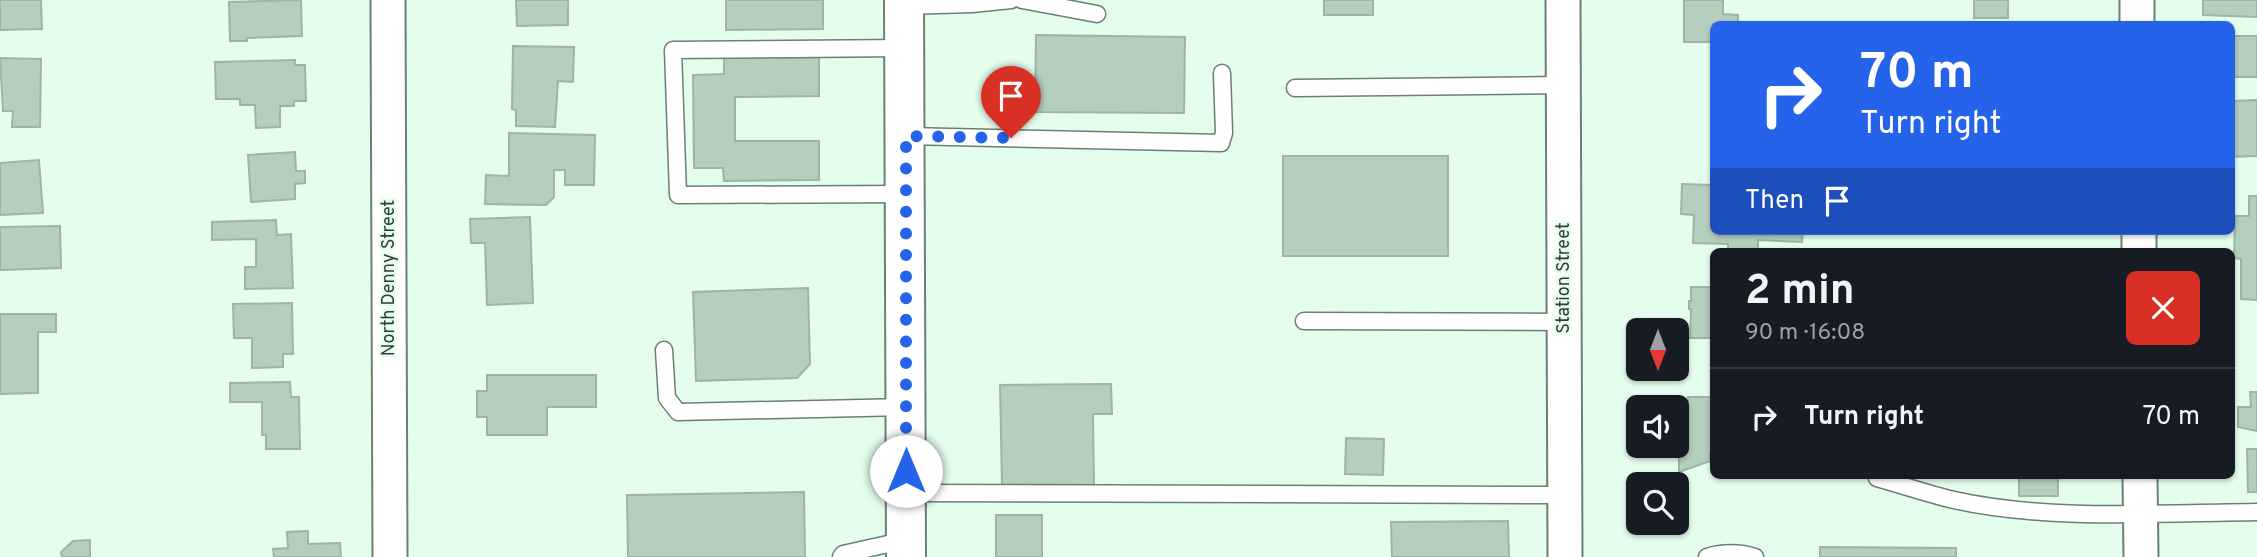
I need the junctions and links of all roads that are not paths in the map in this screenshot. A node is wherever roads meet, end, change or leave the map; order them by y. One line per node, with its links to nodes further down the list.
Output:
1 (388, 0): 26 (street, North Denny Street)
2 (1011, 0): 6 (lane)
3 (1022, 0): 7 (lane)
4 (1563, 0): 11 (street, Station Street)
5 (2137, 0): 8 (street)
6 (904, 3): 9 (main road)
7 (1097, 14)
8 (2137, 21)
9 (905, 48): 13 (main road); 14 (lane)
10 (1222, 73): 13 (lane)
11 (1563, 85): 12 (lane); 16 (street, Station Street)
12 (1295, 88)
13 (906, 136): 14 (main road)
14 (906, 194): 18 (main road)
15 (1304, 321): 16 (lane)
16 (1564, 322): 22 (street, Station Street)
17 (664, 349): 18 (lane)
18 (906, 407): 21 (main road)
19 (1880, 479): 24 (lane)
20 (2140, 479): 24 (street)
21 (906, 493): 22 (lane); 25 (main road)
22 (1564, 495): 28 (street, Station Street)
23 (2257, 512): 24 (lane)
24 (2140, 513): 31 (street)
25 (906, 549): 27 (lane)
26 (390, 557)
27 (841, 557)
28 (1564, 557)
29 (1707, 557): 30 (lane)
30 (1755, 557)
31 (2141, 557)

